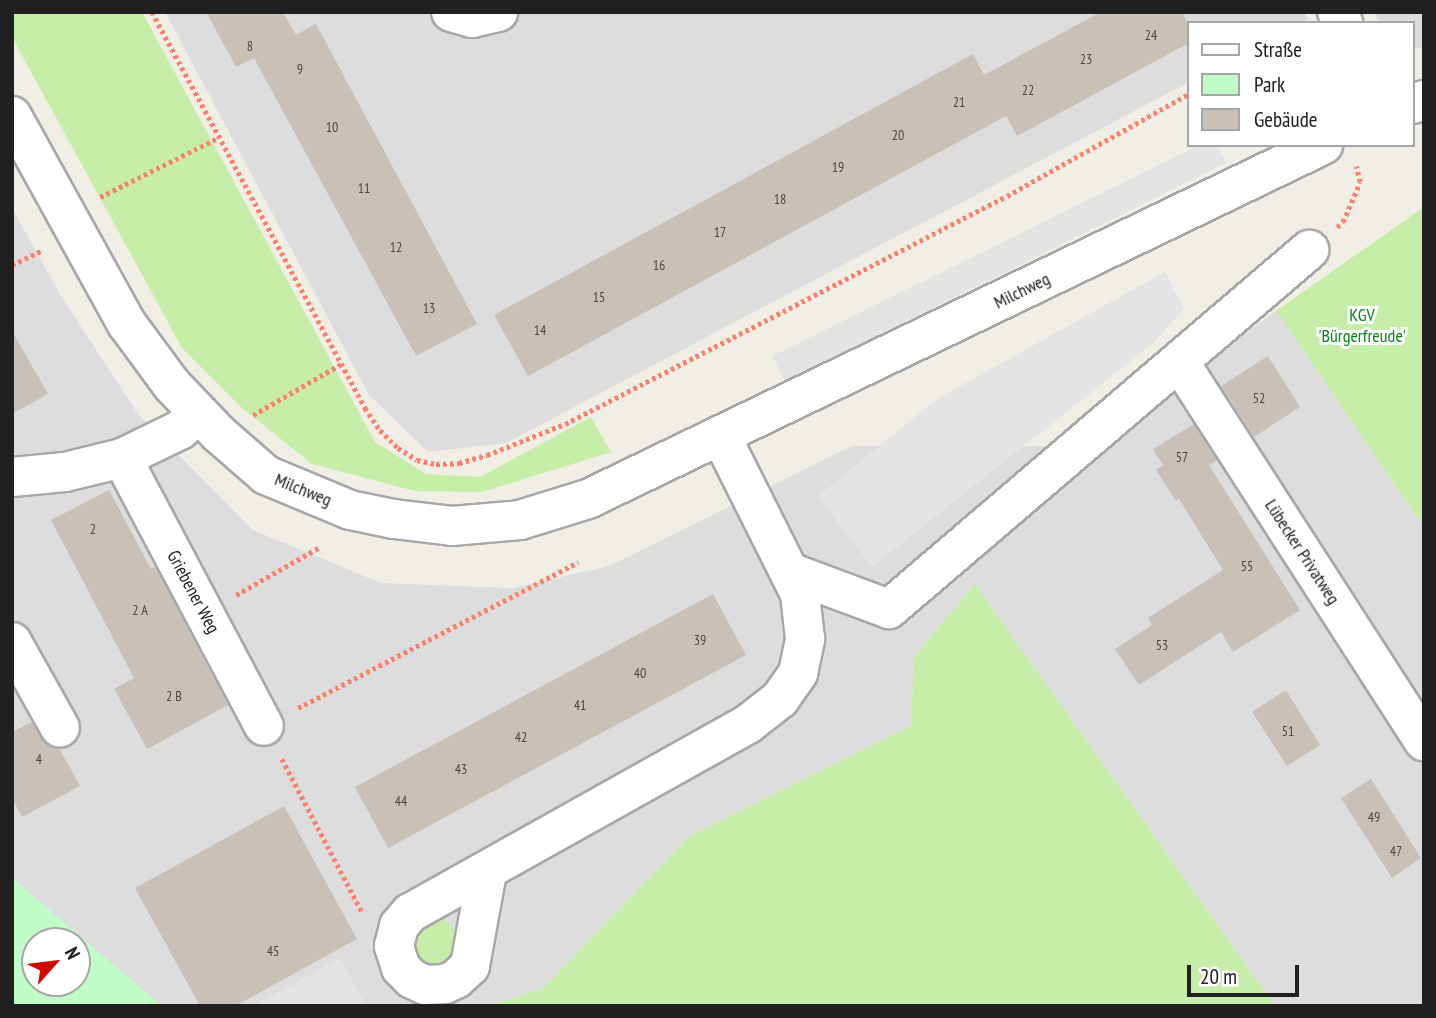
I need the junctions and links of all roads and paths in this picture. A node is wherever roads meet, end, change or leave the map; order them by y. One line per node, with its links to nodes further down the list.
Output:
1 (152, 12): 6 (path)
2 (451, 12): 3 (street)
3 (498, 12)
4 (1188, 95): 10 (path)
5 (12, 116): 8 (street, Milchweg)
6 (218, 138): 8 (path); 10 (path)
7 (1339, 151): 9 (path); 13 (street, Milchweg)
8 (66, 214): 12 (street, Milchweg)
9 (1308, 250): 11 (street)
10 (343, 363): 12 (path)
11 (1180, 363): 18 (street); 23 (street, Lübecker Privatweg)
12 (209, 423): 13 (street, Milchweg); 14 (street)
13 (721, 436): 18 (street)
14 (122, 457): 15 (street); 19 (street, Griebener Weg)
15 (12, 477)
16 (318, 548): 19 (path)
17 (578, 562): 21 (path)
18 (792, 573): 24 (street)
19 (205, 612): 21 (street, Griebener Weg)
20 (12, 642): 22 (street)
21 (264, 726): 25 (path)
22 (60, 728)
23 (1424, 741)
24 (487, 872): 25 (street); 25 (street)
25 (395, 937)

